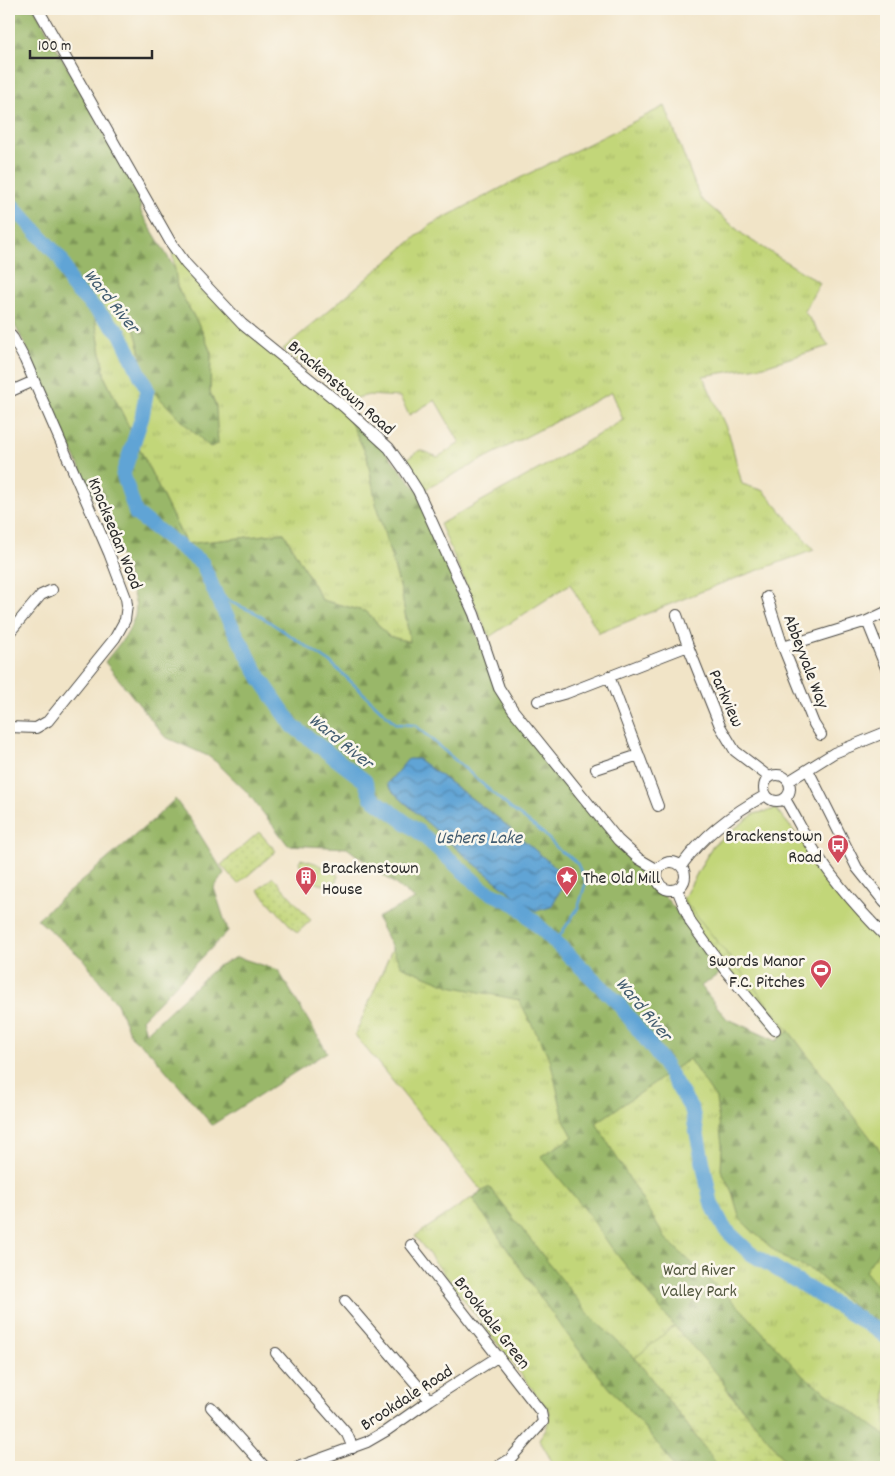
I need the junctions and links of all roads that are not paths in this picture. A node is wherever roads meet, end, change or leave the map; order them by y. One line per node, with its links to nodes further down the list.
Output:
1 (38, 9): 28 (street, Brackenstown Road)
2 (9, 333): 3 (street, Knocksedan Wood)
3 (34, 381): 4 (street); 16 (street, Knocksedan Wood)
4 (9, 392)
5 (52, 590): 10 (street)
6 (767, 597): 12 (street, Abbeyvale Way)
7 (886, 612): 9 (street)
8 (677, 615): 11 (street, Parkview)
9 (867, 621): 12 (street); 13 (street)
10 (9, 632)
11 (688, 646): 14 (street); 22 (street, Parkview)
12 (783, 647): 18 (street, Abbeyvale Way)
13 (886, 668)
14 (609, 676): 15 (street); 19 (street)
15 (538, 701)
16 (9, 727)
17 (886, 732): 21 (street)
18 (821, 735)
19 (639, 754): 20 (street); 26 (street)
20 (596, 769)
21 (808, 770): 23 (street); 30 (street)
22 (769, 777): 23 (street); 24 (street)
23 (789, 781): 25 (street)
24 (766, 795): 25 (street); 27 (street)
25 (785, 799): 31 (street)
26 (658, 806)
27 (681, 866): 28 (street); 29 (street)
28 (658, 870): 29 (street)
29 (677, 889): 32 (street)
30 (885, 903)
31 (886, 937)
32 (775, 1030)
33 (411, 1245): 36 (street, Brookdale Green)
34 (345, 1301): 37 (street)
35 (276, 1353): 39 (street)
36 (499, 1356): 37 (street, Brookdale Road); 42 (street, Brookdale Green)
37 (430, 1400): 39 (street, Brookdale Road)
38 (211, 1407): 40 (street)
39 (353, 1448): 41 (street, Brookdale Road)
40 (265, 1467)
41 (298, 1467)
42 (496, 1467)

